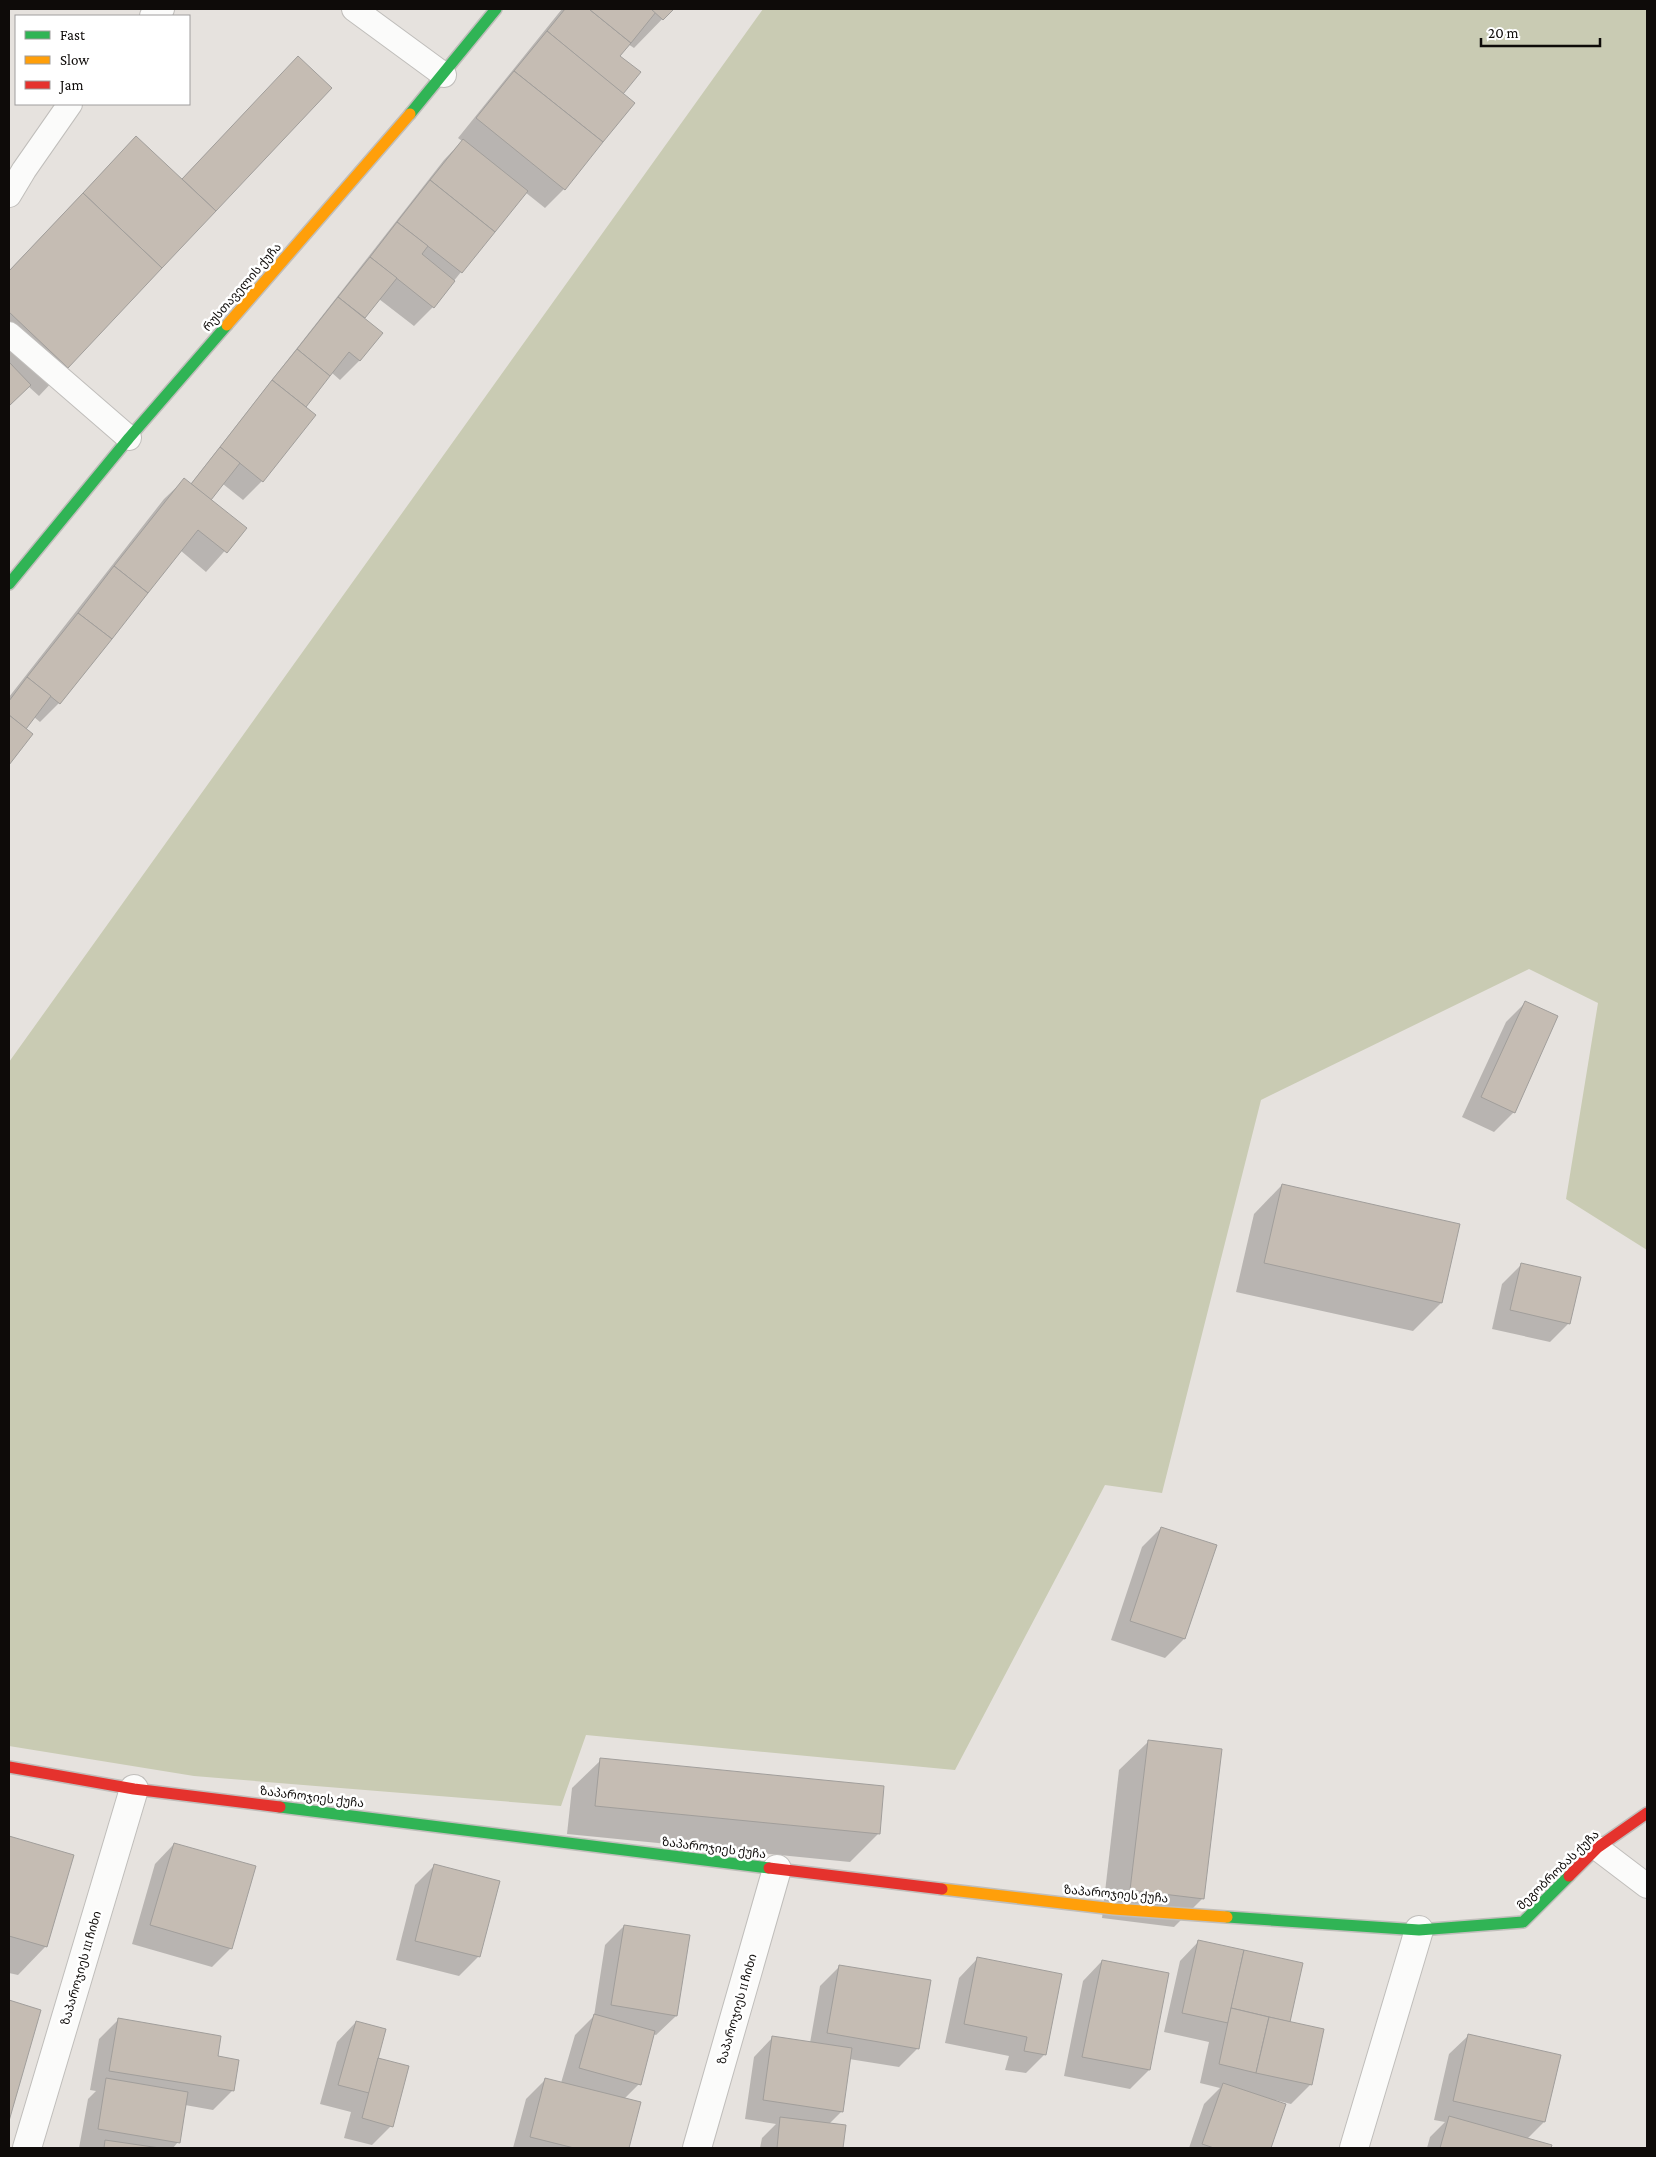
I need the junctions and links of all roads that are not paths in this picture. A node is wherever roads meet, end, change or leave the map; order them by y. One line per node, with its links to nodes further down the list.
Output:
1 (354, 9): 3 (lane)
2 (496, 9): 3 (street, რუსთაველის ქუჩა)
3 (444, 75): 7 (street, რუსთაველის ქუჩა)
4 (69, 105): 5 (lane)
5 (9, 195)
6 (9, 334): 7 (lane)
7 (129, 438): 8 (street, რუსთაველის ქუჩა)
8 (9, 584)
9 (9, 1767): 10 (street, ზაპაროჯიეს ქუჩა)
10 (134, 1788): 13 (street, ზაპაროჯიეს ქუჩა); 16 (street, ზაპაროჯიეს III ჩიხი)
11 (1647, 1813): 12 (street, მეგობრობას ქუჩა)
12 (1597, 1848): 14 (lane); 15 (street, მეგობრობას ქუჩა)
13 (777, 1870): 15 (street, ზაპაროჯიეს ქუჩა); 17 (street, ზაპაროჯიეს II ჩიხი)
14 (1647, 1886)
15 (1419, 1930): 18 (street)
16 (27, 2148)
17 (697, 2148)
18 (1354, 2148)

